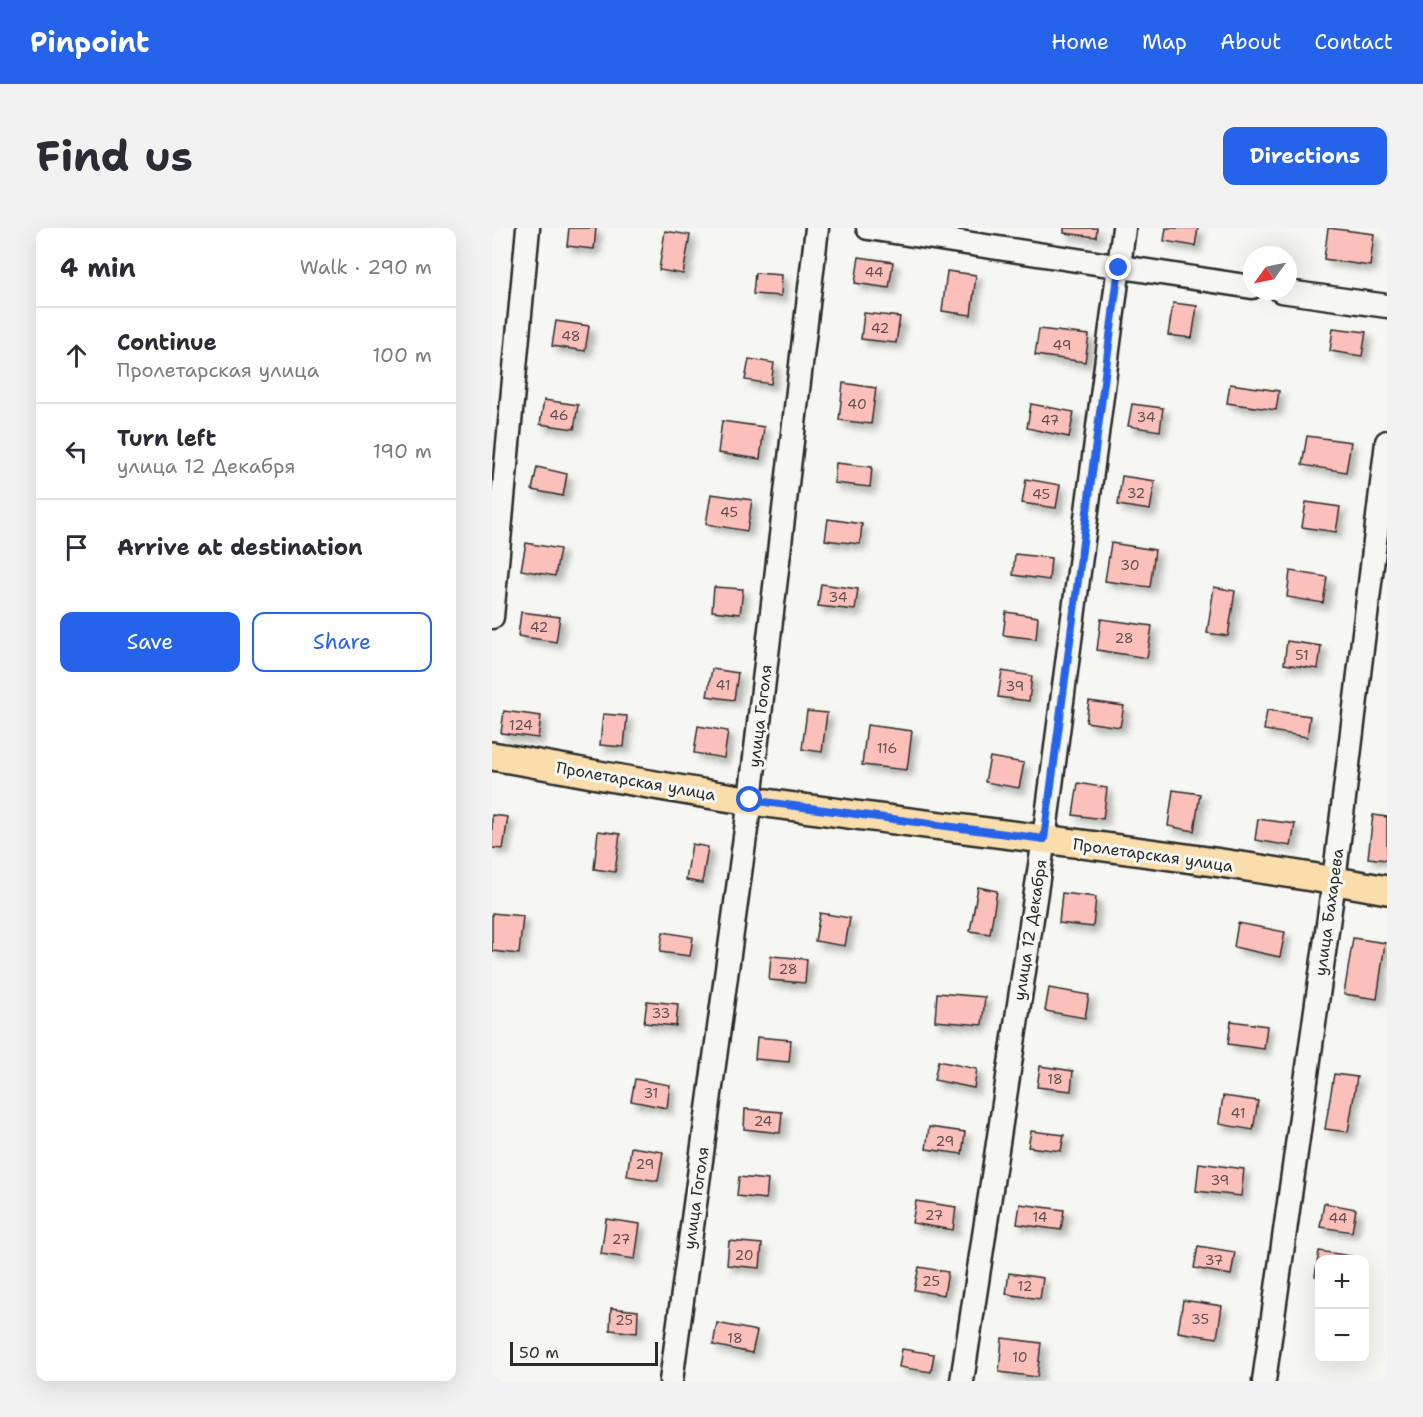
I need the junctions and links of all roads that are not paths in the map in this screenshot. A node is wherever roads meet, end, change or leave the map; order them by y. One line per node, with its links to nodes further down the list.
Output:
1 (528, 228): 10 (street)
2 (817, 228): 12 (street, улица Гоголя)
3 (868, 228): 5 (street)
4 (1124, 228): 5 (street, улица 12 Декабря)
5 (1119, 268): 6 (street); 13 (street, улица 12 Декабря)
6 (1243, 286)
7 (1297, 293): 8 (street)
8 (1387, 306)
9 (1387, 442): 14 (street, улица Бахарева)
10 (492, 617)
11 (492, 756): 12 (main road, Пролетарская улица)
12 (750, 800): 13 (main road, Пролетарская улица); 16 (street, улица Гоголя)
13 (1044, 839): 14 (main road, Пролетарская улица); 17 (street, улица 12 Декабря)
14 (1334, 881): 15 (main road, Пролетарская улица); 18 (street, улица Бахарева)
15 (1387, 890)
16 (671, 1381)
17 (962, 1381)
18 (1264, 1381)

